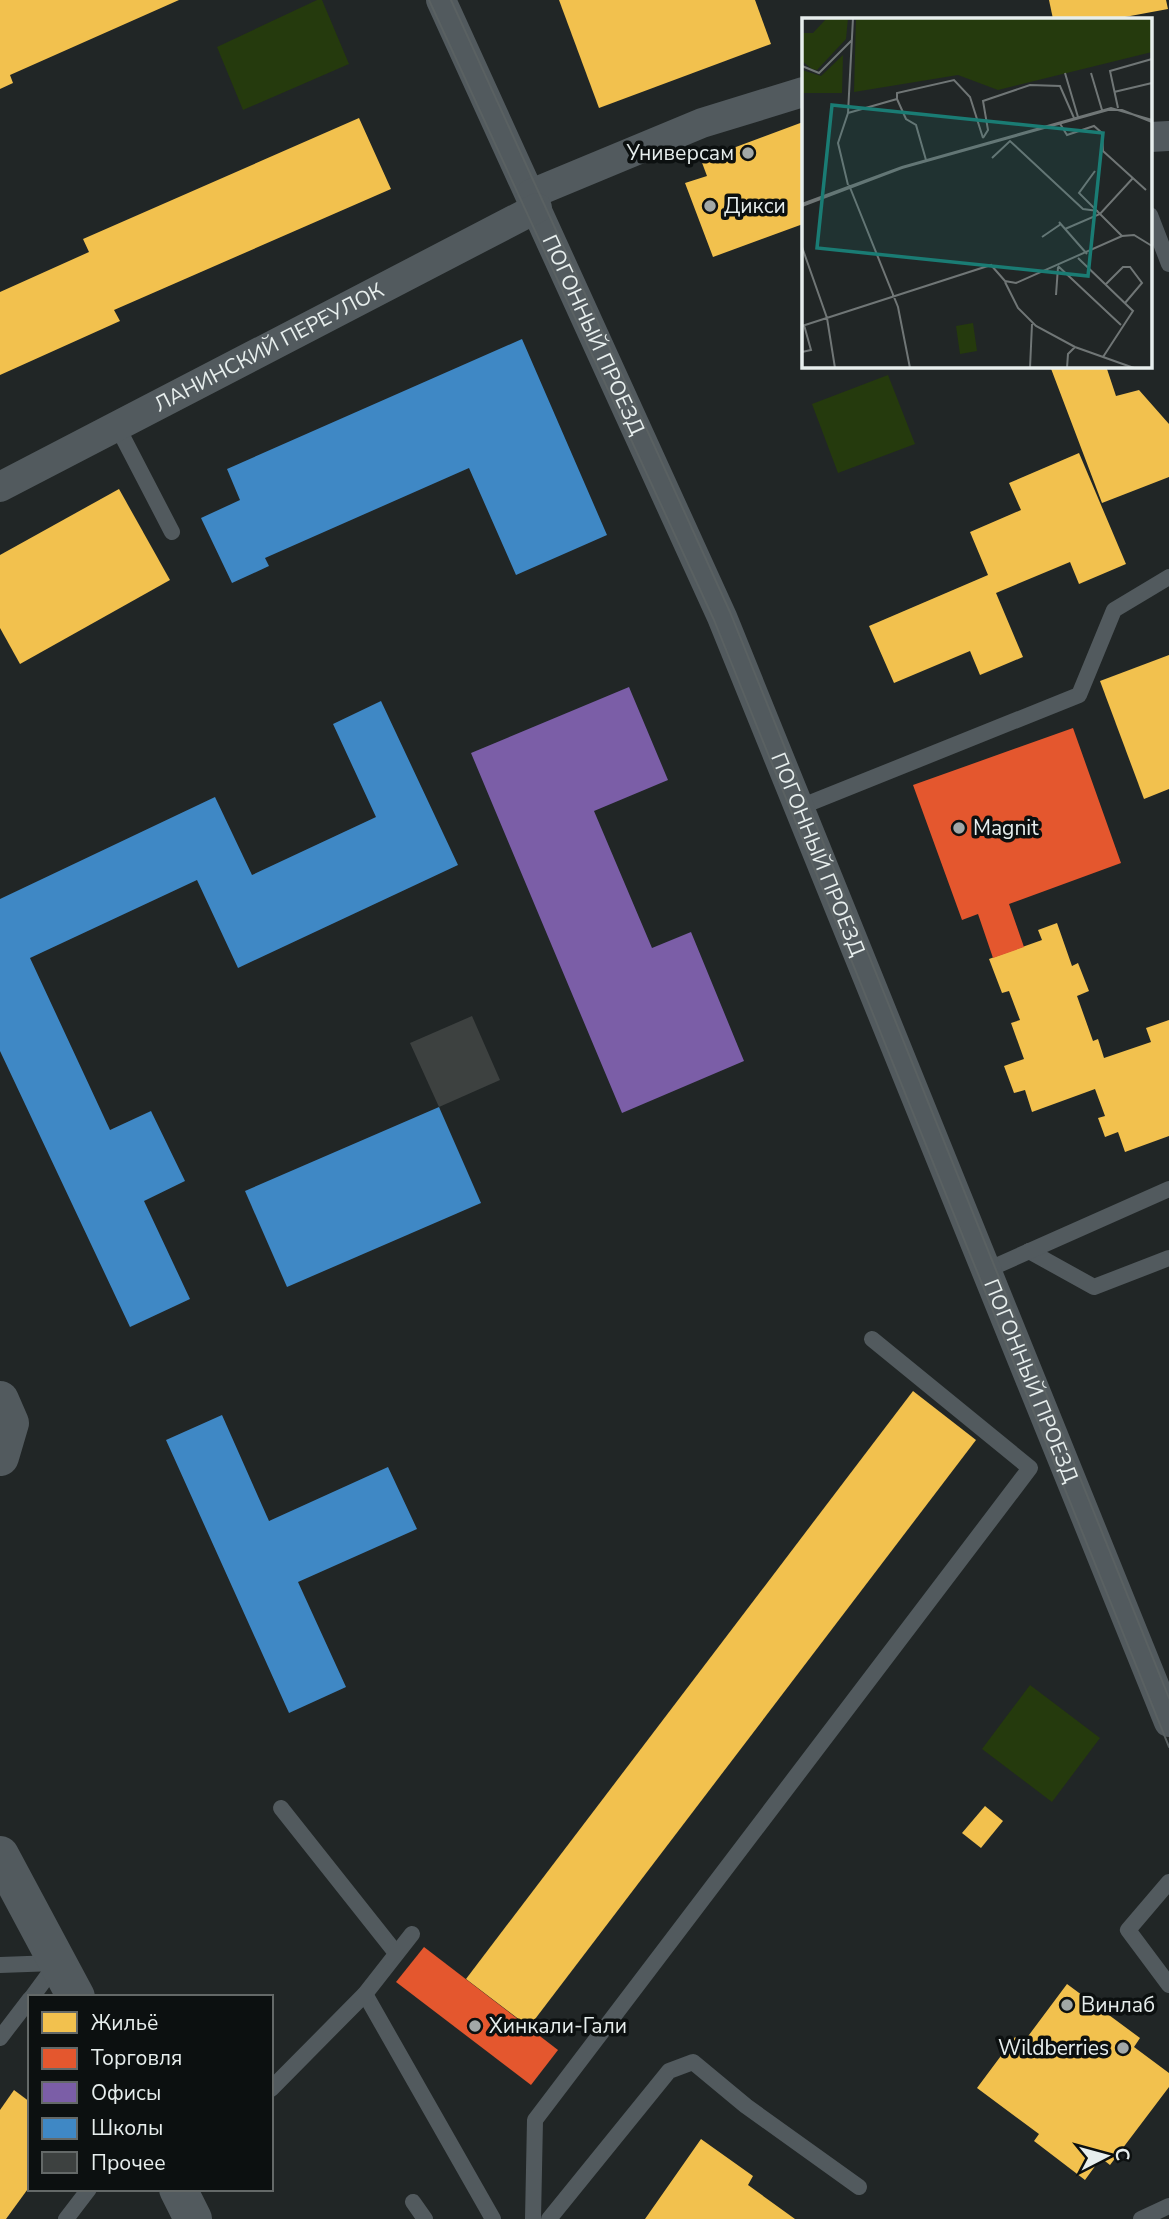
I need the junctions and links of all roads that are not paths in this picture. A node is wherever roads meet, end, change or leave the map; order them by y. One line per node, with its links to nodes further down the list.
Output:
1 (441, 0): 3 (street, ПОГОННЫЙ ПРОЕЗД)
2 (802, 92): 3 (street, ЛАНИНСКИЙ ПЕРЕУЛОК)
3 (534, 201): 6 (street, ЛАНИНСКИЙ ПЕРЕУЛОК); 10 (street, ПОГОННЫЙ ПРОЕЗД)
4 (1152, 220): 5 (lane)
5 (1169, 264)
6 (117, 426): 7 (street, ЛАНИНСКИЙ ПЕРЕУЛОК); 8 (lane)
7 (0, 487)
8 (172, 532)
9 (1169, 577): 10 (lane)
10 (800, 807): 14 (street, ПОГОННЫЙ ПРОЕЗД)
11 (1169, 1189): 12 (lane)
12 (1029, 1251): 13 (lane); 14 (lane)
13 (1169, 1258)
14 (987, 1270): 18 (street, ПОГОННЫЙ ПРОЕЗД)
15 (872, 1339): 42 (lane)
16 (0, 1400): 17 (street)
17 (0, 1457)
18 (1169, 1722)
19 (281, 1808): 23 (lane)
20 (0, 1855): 24 (street)
21 (1169, 1882): 26 (lane)
22 (412, 1934): 23 (lane)
23 (396, 1953): 27 (lane)
24 (57, 1963): 25 (lane); 28 (lane); 29 (street)
25 (0, 1965)
26 (1169, 1985)
27 (365, 1994): 32 (lane); 41 (lane)
28 (33, 1995)
29 (74, 1995)
30 (28, 2002): 31 (lane)
31 (0, 2038)
32 (273, 2087)
33 (859, 2187): 43 (lane)
34 (87, 2191): 38 (lane)
35 (179, 2191): 39 (street)
36 (413, 2202): 40 (lane)
37 (1169, 2206): 44 (lane)
38 (66, 2219)
39 (193, 2219)
40 (425, 2219)
41 (493, 2219)
42 (533, 2219)
43 (549, 2219)
44 (1141, 2219)

